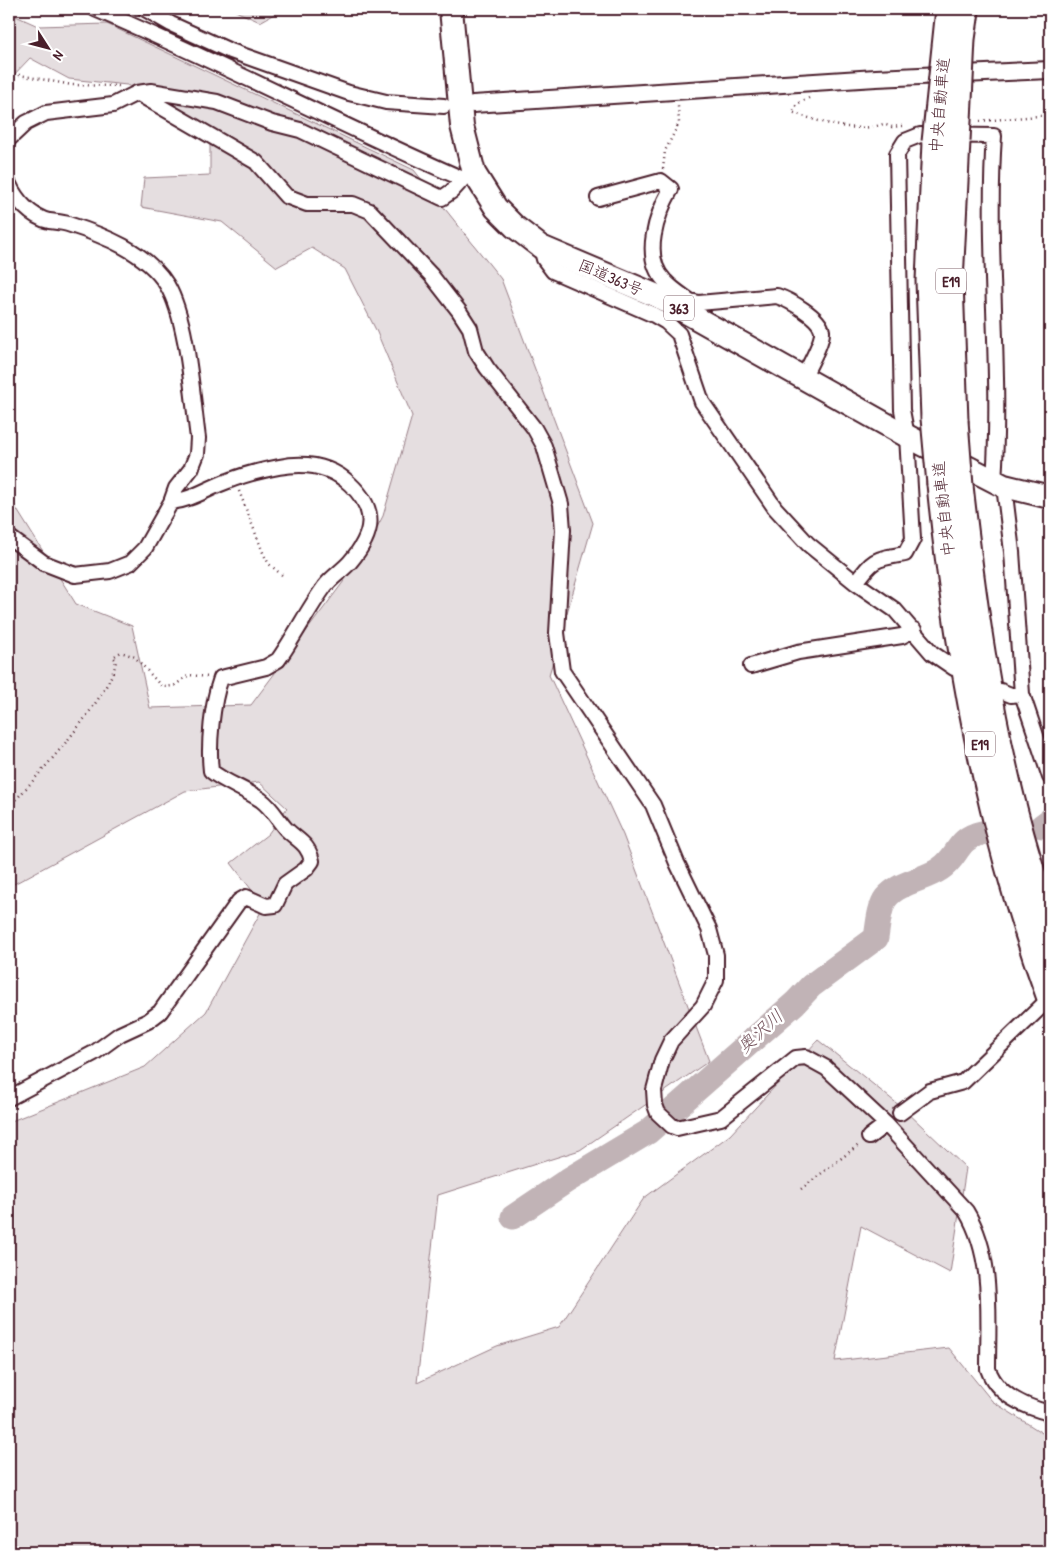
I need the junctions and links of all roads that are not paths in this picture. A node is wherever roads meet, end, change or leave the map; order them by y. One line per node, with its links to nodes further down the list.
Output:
1 (96, 9): 12 (street)
2 (145, 9): 9 (street)
3 (451, 9): 12 (highway, 国道363号 / 363)
4 (949, 9): 11 (highway, 中央自動車道 / E19, bridge)
5 (966, 9): 11 (highway, 中央自動車道 / E19, bridge)
6 (1050, 70): 8 (street)
7 (135, 94): 10 (street); 12 (street); 35 (street)
8 (473, 104)
9 (444, 106)
10 (9, 139)
11 (946, 142): 20 (highway, 中央自動車道 / E19, bridge)
12 (468, 176): 15 (highway, 国道363号 / 363)
13 (9, 184): 22 (street)
14 (598, 198): 16 (street)
15 (541, 246): 16 (highway, 国道363号 / 363); 24 (street)
16 (686, 306): 17 (highway, 国道363号 / 363); 17 (street)
17 (803, 378): 18 (highway, 国道363号 / 363)
18 (907, 436): 19 (highway, 国道363号 / 363); 19 (street); 24 (street)
19 (999, 484): 21 (highway, 国道363号 / 363); 29 (street)
20 (950, 485): 31 (highway, 中央自動車道 / E19); 32 (highway, 中央自動車道 / E19)
21 (1050, 497)
22 (171, 502): 23 (street); 33 (street)
23 (9, 537)
24 (856, 583): 25 (street)
25 (914, 630): 26 (street); 27 (street)
26 (751, 666)
27 (954, 668)
28 (1001, 691): 29 (street)
29 (1022, 694): 30 (street)
30 (1050, 777)
31 (1050, 930)
32 (1050, 998): 34 (street)
33 (9, 1098)
34 (900, 1113)
35 (886, 1124): 36 (street); 37 (street)
36 (869, 1137)
37 (1050, 1413)

